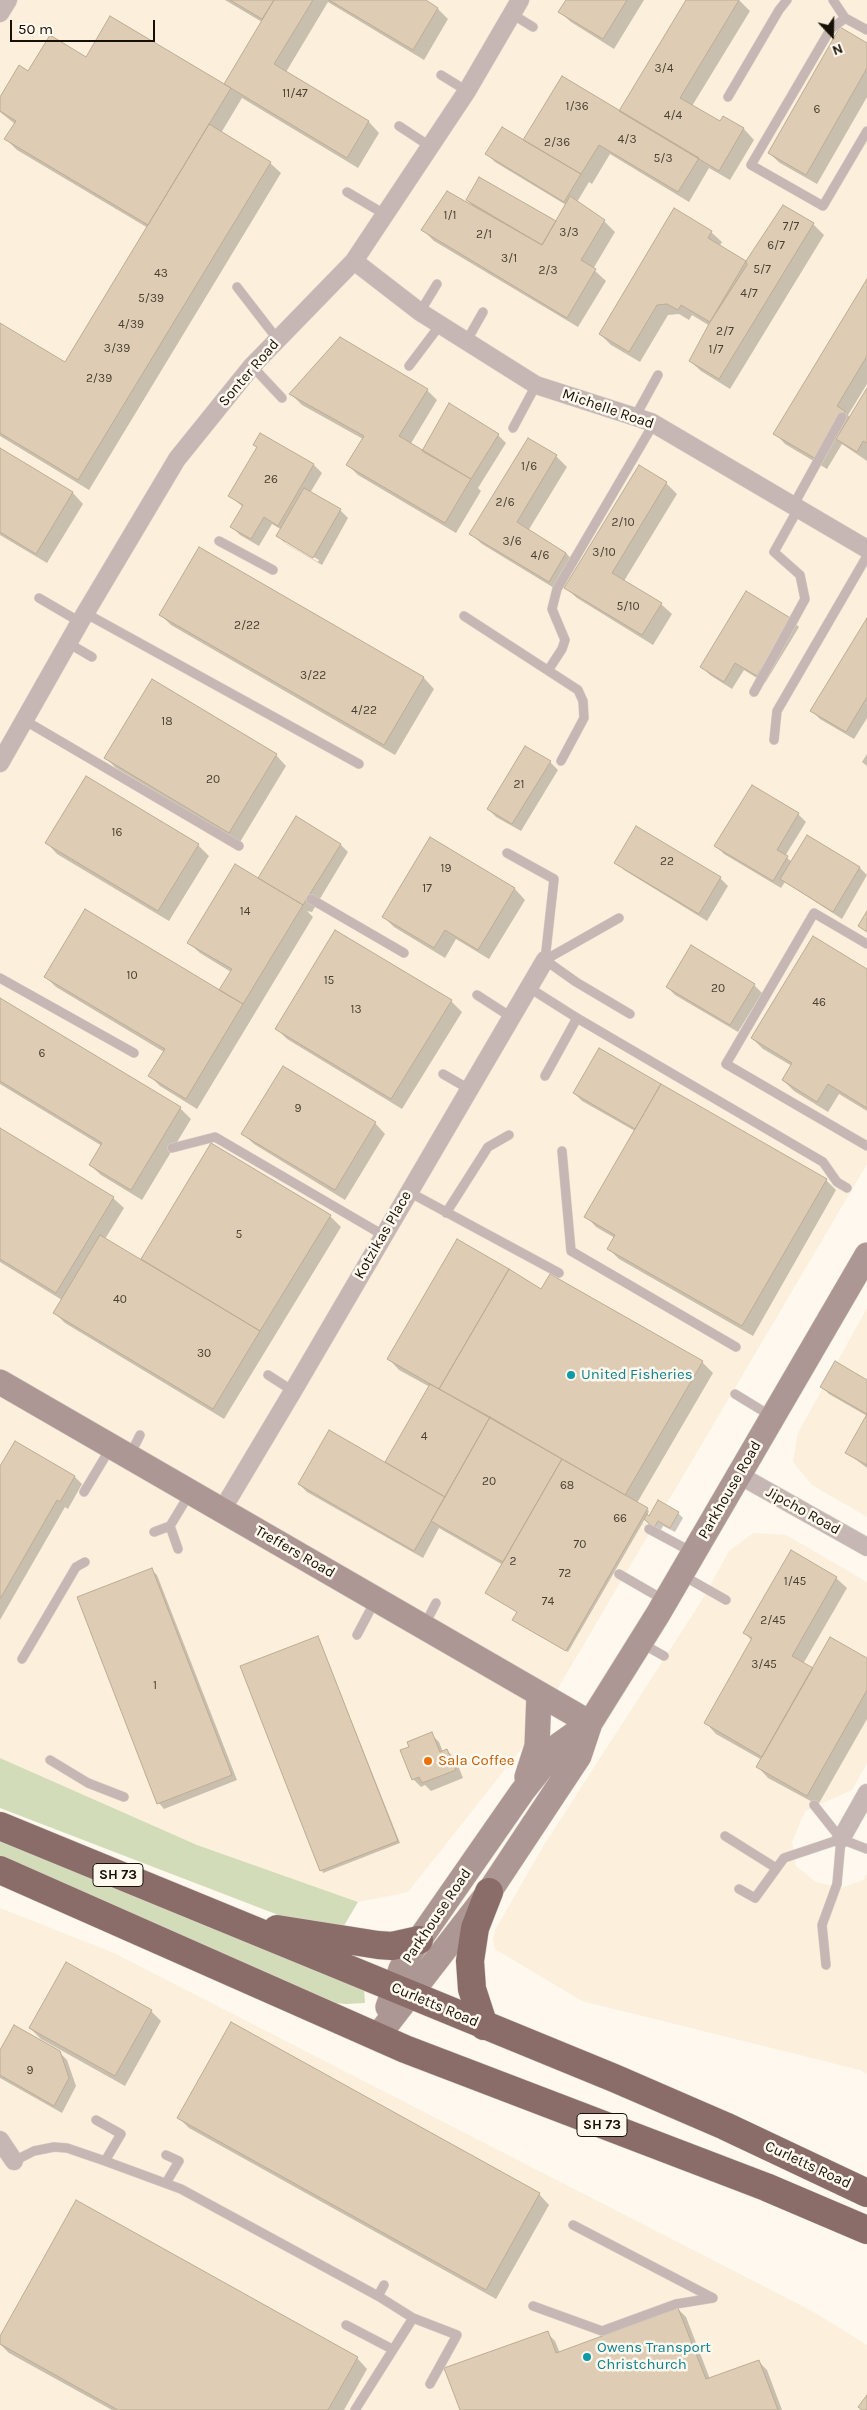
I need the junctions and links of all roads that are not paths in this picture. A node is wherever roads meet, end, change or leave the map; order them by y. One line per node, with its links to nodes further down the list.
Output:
1 (8, 0): 5 (street)
2 (787, 0): 11 (lane)
3 (833, 0): 6 (lane)
4 (516, 7): 7 (lane); 10 (street, Sonter Road)
5 (0, 13)
6 (845, 18): 8 (lane); 13 (lane)
7 (533, 27)
8 (867, 30)
9 (441, 75): 10 (lane)
10 (467, 91): 14 (street, Sonter Road)
11 (728, 97)
12 (399, 126): 14 (lane)
13 (867, 131)
14 (431, 147): 16 (street, Sonter Road)
15 (347, 192): 16 (lane)
16 (386, 215): 17 (street, Sonter Road)
17 (354, 260): 20 (street, Michelle Road); 23 (street, Sonter Road)
18 (437, 284): 20 (lane)
19 (237, 287): 23 (lane)
20 (420, 312): 22 (street, Michelle Road)
21 (483, 312): 24 (lane)
22 (440, 325): 24 (street, Michelle Road); 26 (lane)
23 (278, 340): 25 (street, Sonter Road)
24 (466, 342): 28 (street, Michelle Road)
25 (252, 366): 29 (lane); 41 (street, Sonter Road)
26 (409, 366)
27 (658, 376): 30 (lane)
28 (536, 385): 30 (street, Michelle Road); 33 (lane)
29 (282, 398)
30 (635, 417): 32 (street, Michelle Road)
31 (842, 417): 34 (lane)
32 (654, 424): 34 (street, Michelle Road); 44 (lane)
33 (513, 428)
34 (796, 507): 36 (street, Michelle Road); 45 (lane)
35 (219, 541): 38 (lane)
36 (867, 549)
37 (867, 556): 47 (lane)
38 (273, 570)
39 (39, 598): 41 (lane)
40 (464, 616): 44 (lane)
41 (83, 618): 42 (street, Sonter Road); 50 (lane)
42 (68, 643): 43 (lane); 46 (street, Sonter Road)
43 (92, 657)
44 (549, 670): 49 (lane)
45 (754, 692)
46 (24, 720): 48 (street, Sonter Road); 51 (lane)
47 (774, 740)
48 (2, 756)
49 (561, 761)
50 (359, 764)
51 (239, 846)
52 (507, 853): 57 (lane)
53 (311, 898): 56 (lane)
54 (619, 918): 57 (lane)
55 (867, 944): 69 (lane)
56 (404, 952)
57 (544, 960): 59 (street, Kotzikas Place); 61 (lane)
58 (0, 978): 64 (lane)
59 (528, 987): 62 (street, Kotzikas Place); 63 (lane)
60 (476, 995): 62 (lane)
61 (630, 1014)
62 (511, 1017): 67 (street, Kotzikas Place)
63 (577, 1018): 66 (lane); 72 (lane)
64 (134, 1054)
65 (443, 1074): 67 (lane)
66 (545, 1076)
67 (469, 1089): 73 (street, Kotzikas Place)
68 (509, 1135): 74 (lane)
69 (866, 1143)
70 (172, 1148): 75 (lane)
71 (562, 1151): 78 (lane)
72 (847, 1188)
73 (409, 1192): 74 (lane); 75 (street, Kotzikas Place)
74 (446, 1213): 77 (lane)
75 (383, 1235): 81 (street, Kotzikas Place)
76 (867, 1255): 83 (street, Parkhouse Road)
77 (559, 1273)
78 (736, 1347)
79 (268, 1375): 81 (lane)
80 (0, 1382): 84 (street, Treffers Road)
81 (293, 1391): 88 (street, Kotzikas Place)
82 (735, 1394): 83 (lane)
83 (773, 1417): 85 (street, Parkhouse Road)
84 (126, 1446): 86 (lane); 87 (street, Treffers Road)
85 (739, 1475): 92 (street, Jipcho Road); 94 (street, Parkhouse Road)
86 (84, 1492)
87 (191, 1492): 88 (street, Treffers Road); 89 (lane)
88 (222, 1510): 98 (street, Treffers Road)
89 (170, 1526): 91 (lane); 93 (lane)
90 (648, 1529): 94 (lane)
91 (154, 1532)
92 (867, 1547)
93 (178, 1550)
94 (694, 1553): 97 (street, Parkhouse Road)
95 (85, 1562): 106 (lane)
96 (619, 1574): 100 (lane)
97 (681, 1575): 99 (lane); 100 (street, Parkhouse Road)
98 (376, 1598): 102 (street, Treffers Road); 103 (lane)
99 (726, 1600)
100 (666, 1602): 104 (street, Parkhouse Road)
101 (436, 1603): 102 (lane)
102 (424, 1626): 107 (street, Treffers Road)
103 (357, 1635)
104 (641, 1643): 105 (lane); 108 (street, Parkhouse Road)
105 (664, 1656)
106 (22, 1659)
107 (539, 1694): 108 (street, Treffers Road); 110 (street)
108 (590, 1723): 110 (street, Parkhouse Road); 121 (street, Parkhouse Road)
109 (50, 1760): 112 (lane)
110 (522, 1792): 123 (street, Parkhouse Road)
111 (867, 1793): 116 (street)
112 (124, 1797)
113 (814, 1805): 116 (lane)
114 (0, 1826): 122 (highway, Curletts Road / SH 73)
115 (725, 1836): 118 (lane)
116 (841, 1838): 117 (lane); 118 (lane); 124 (lane)
117 (867, 1850)
118 (776, 1868): 120 (lane)
119 (0, 1870): 127 (highway, SH 73)
120 (739, 1888)
121 (488, 1892): 125 (street, Parkhouse Road); 126 (highway)
122 (236, 1924): 123 (highway); 125 (highway, Curletts Road / SH 73)
123 (419, 1940): 125 (street, Parkhouse Road)
124 (826, 1965)
125 (402, 1991): 126 (highway, Curletts Road / SH 73); 127 (street, Parkhouse Road)
126 (484, 2026): 134 (highway, Curletts Road / SH 73)
127 (377, 2037): 136 (highway, SH 73)
128 (96, 2120): 132 (lane)
129 (0, 2140): 131 (street)
130 (166, 2155): 133 (lane)
131 (14, 2161): 132 (lane)
132 (104, 2161): 133 (lane)
133 (166, 2183): 138 (lane)
134 (867, 2193)
135 (573, 2225): 139 (lane)
136 (867, 2230)
137 (384, 2285): 138 (lane)
138 (378, 2296): 140 (lane)
139 (532, 2306)
140 (413, 2318): 142 (lane); 143 (lane)
141 (346, 2324): 142 (lane)
142 (392, 2349): 144 (lane)
143 (430, 2384)
144 (355, 2410)

